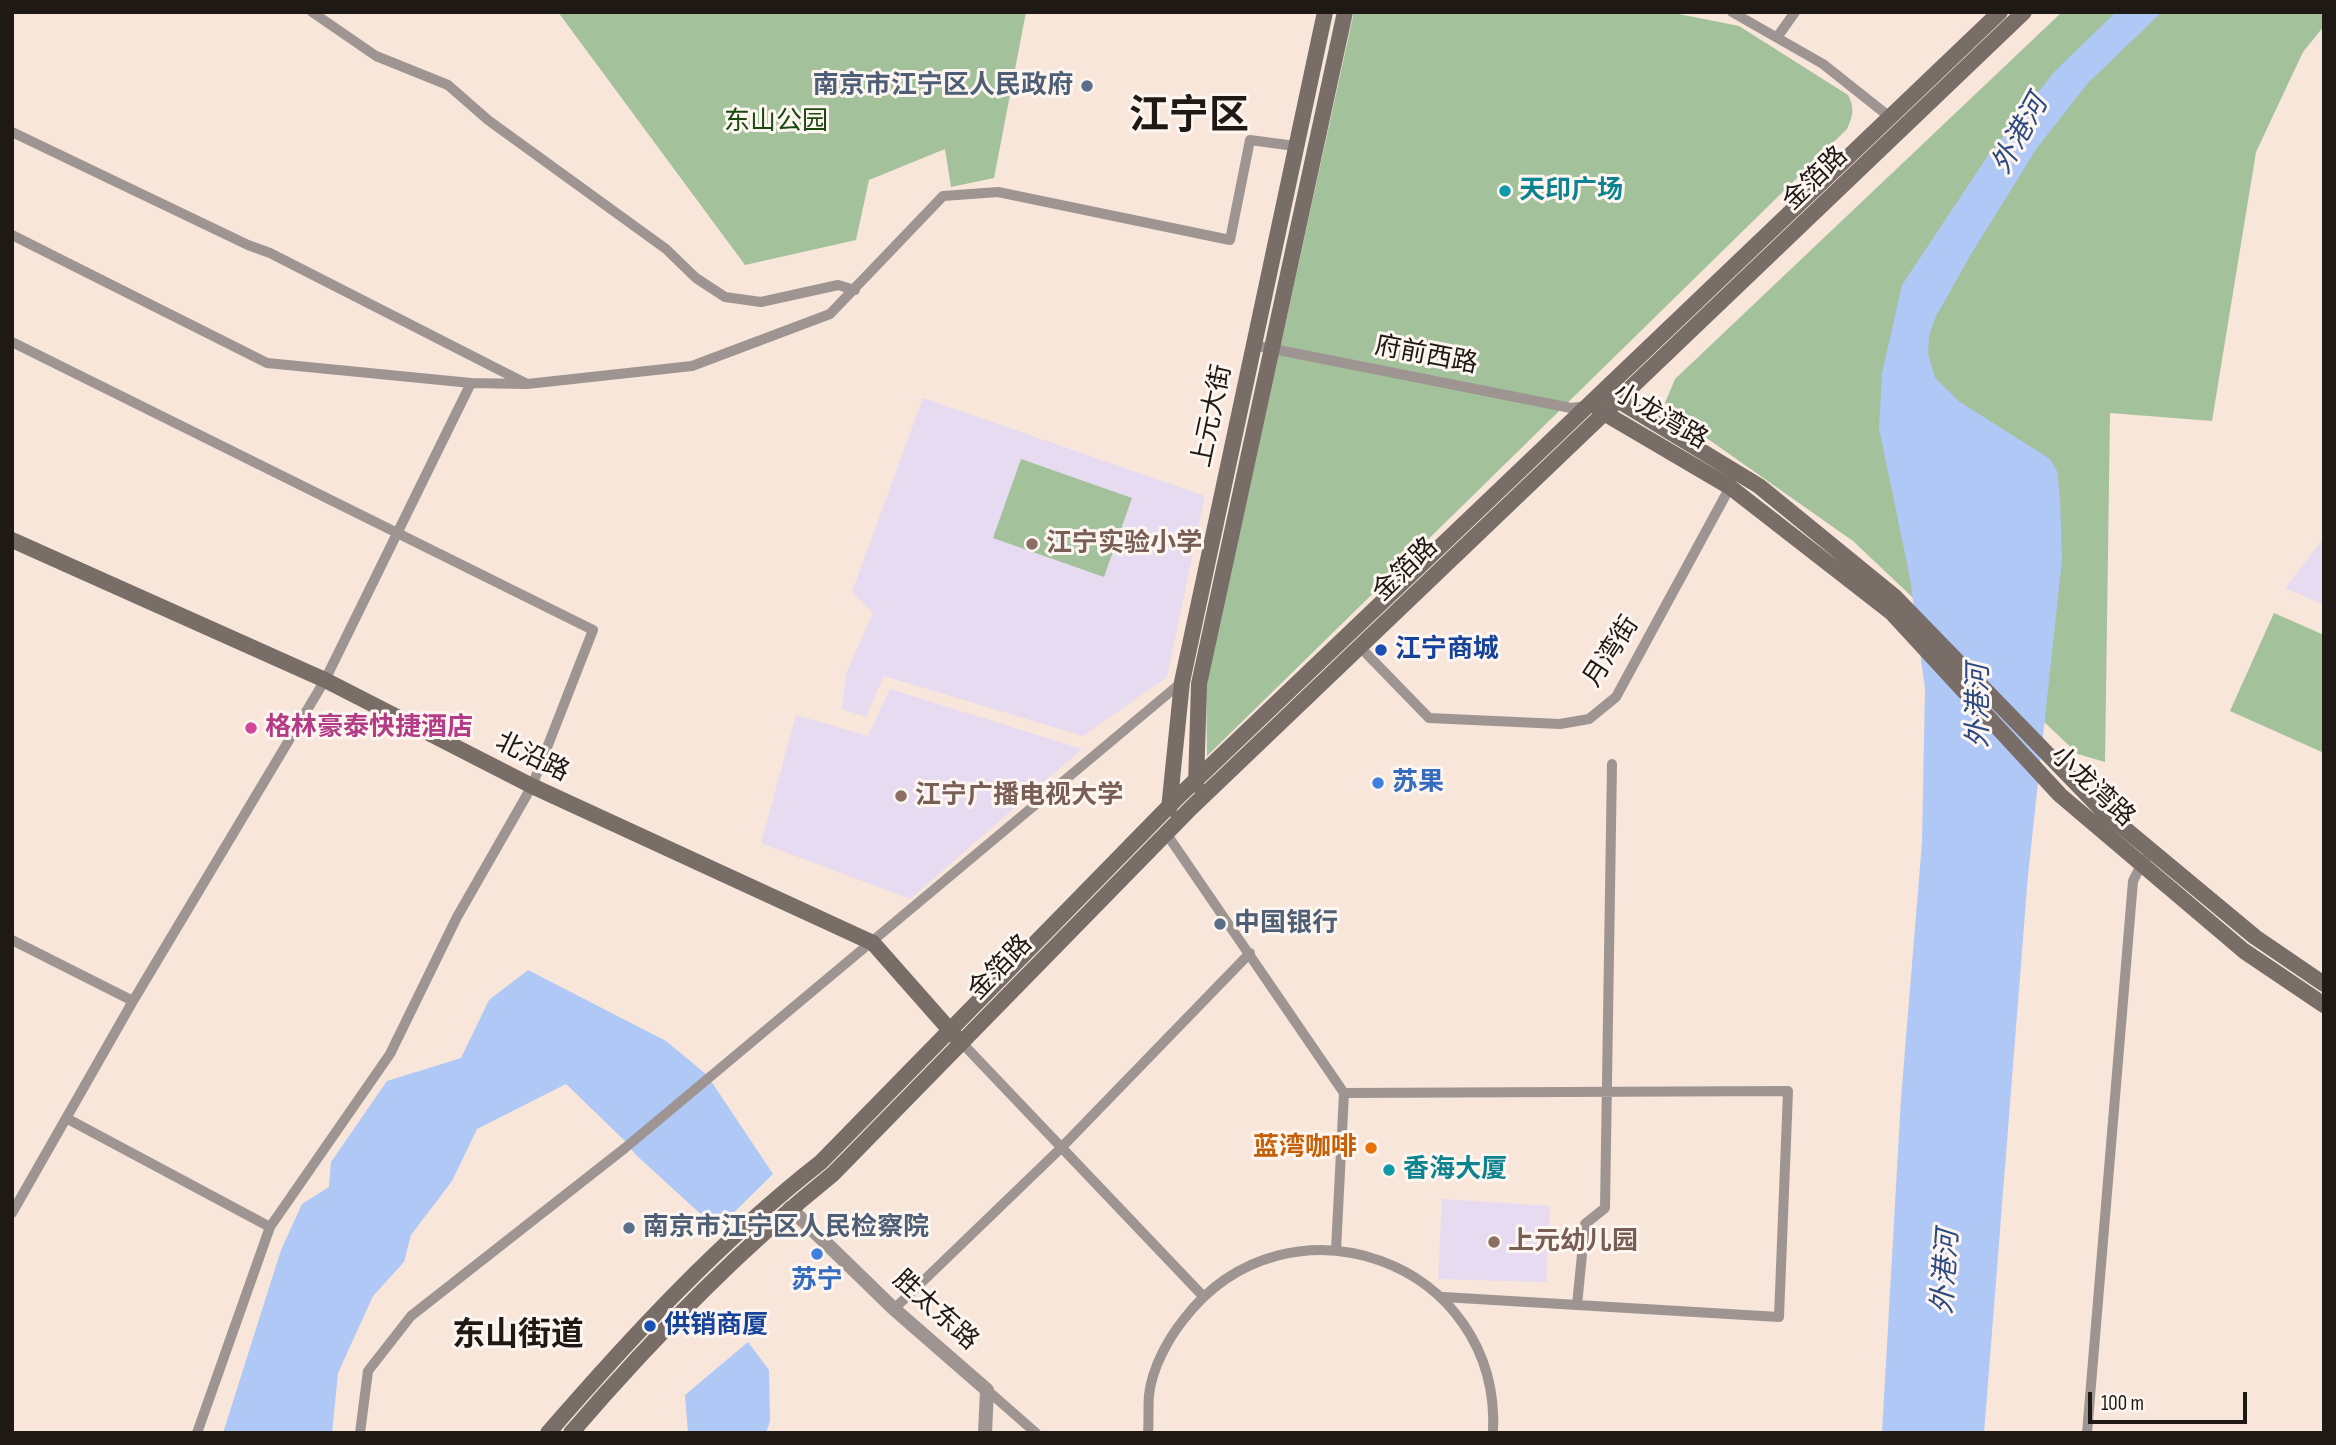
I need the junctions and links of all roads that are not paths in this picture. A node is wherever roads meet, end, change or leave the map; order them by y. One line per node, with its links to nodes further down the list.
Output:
1 (312, 12): 13 (street)
2 (1325, 12): 11 (main road, 上元大街)
3 (1345, 12): 16 (main road, 上元大街)
4 (1732, 12): 8 (street)
5 (1795, 12): 8 (street)
6 (2000, 12): 9 (main road, 金箔路)
7 (2024, 12): 19 (main road, 金箔路)
8 (1778, 36): 9 (street)
9 (1891, 118): 20 (main road, 金箔路)
10 (12, 132): 18 (street)
11 (1296, 146): 13 (street); 15 (main road, 上元大街)
12 (12, 235): 17 (street)
13 (855, 290): 18 (street)
14 (12, 342): 22 (street)
15 (1253, 345): 16 (street, 府前西路); 27 (main road, 上元大街)
16 (1272, 349): 20 (street, 府前西路); 29 (main road, 上元大街)
17 (471, 383): 18 (street); 22 (street)
18 (527, 384)
19 (1619, 401): 20 (main road, 金箔路); 24 (main road, 小龙湾路)
20 (1598, 410): 21 (main road, 小龙湾路); 25 (main road, 金箔路); 29 (main road, 金箔路)
21 (1730, 487): 24 (main road, 小龙湾路); 25 (street, 月湾街)
22 (396, 532): 26 (street); 30 (street)
23 (12, 540): 26 (main road, 北沿路)
24 (1894, 605): 34 (main road, 小龙湾路); 35 (main road, 小龙湾路)
25 (1360, 647): 32 (main road, 金箔路)
26 (325, 680): 30 (main road, 北沿路); 40 (street)
27 (1182, 682): 31 (main road, 上元大街); 37 (street)
28 (1612, 764): 43 (street)
29 (1197, 779): 31 (main road, 金箔路); 32 (main road, 上元大街)
30 (532, 786): 37 (main road, 北沿路); 50 (street)
31 (1169, 807): 33 (main road, 上元大街); 42 (main road, 金箔路)
32 (1191, 808): 33 (main road, 金箔路)
33 (1166, 833): 38 (street); 42 (main road, 金箔路)
34 (2152, 852): 35 (street); 39 (main road, 小龙湾路)
35 (2141, 865): 41 (main road, 小龙湾路); 65 (street)
36 (12, 940): 40 (street)
37 (873, 943): 42 (main road, 北沿路); 58 (street)
38 (1250, 953): 44 (street); 46 (street)
39 (2324, 984)
40 (133, 1001): 45 (street)
41 (2324, 1005)
42 (956, 1037): 46 (street); 47 (main road, 金箔路)
43 (1606, 1092): 44 (street); 54 (street); 54 (street)
44 (1344, 1093): 51 (street)
45 (66, 1118): 49 (street); 50 (street)
46 (1059, 1149): 52 (street); 55 (street)
47 (827, 1168): 48 (main road); 59 (main road)
48 (790, 1208): 55 (street, 胜太东路); 60 (main road)
49 (12, 1213)
50 (270, 1227): 57 (street)
51 (1336, 1250): 52 (street); 53 (street)
52 (1202, 1295): 63 (street)
53 (1443, 1297): 54 (street); 64 (street)
54 (1577, 1305)
55 (894, 1310): 56 (street, 胜太东路)
56 (987, 1390): 61 (street); 62 (street)
57 (197, 1433)
58 (360, 1433)
59 (548, 1433)
60 (571, 1433)
61 (985, 1433)
62 (1036, 1433)
63 (1148, 1433)
64 (1493, 1433)
65 (2087, 1433)

